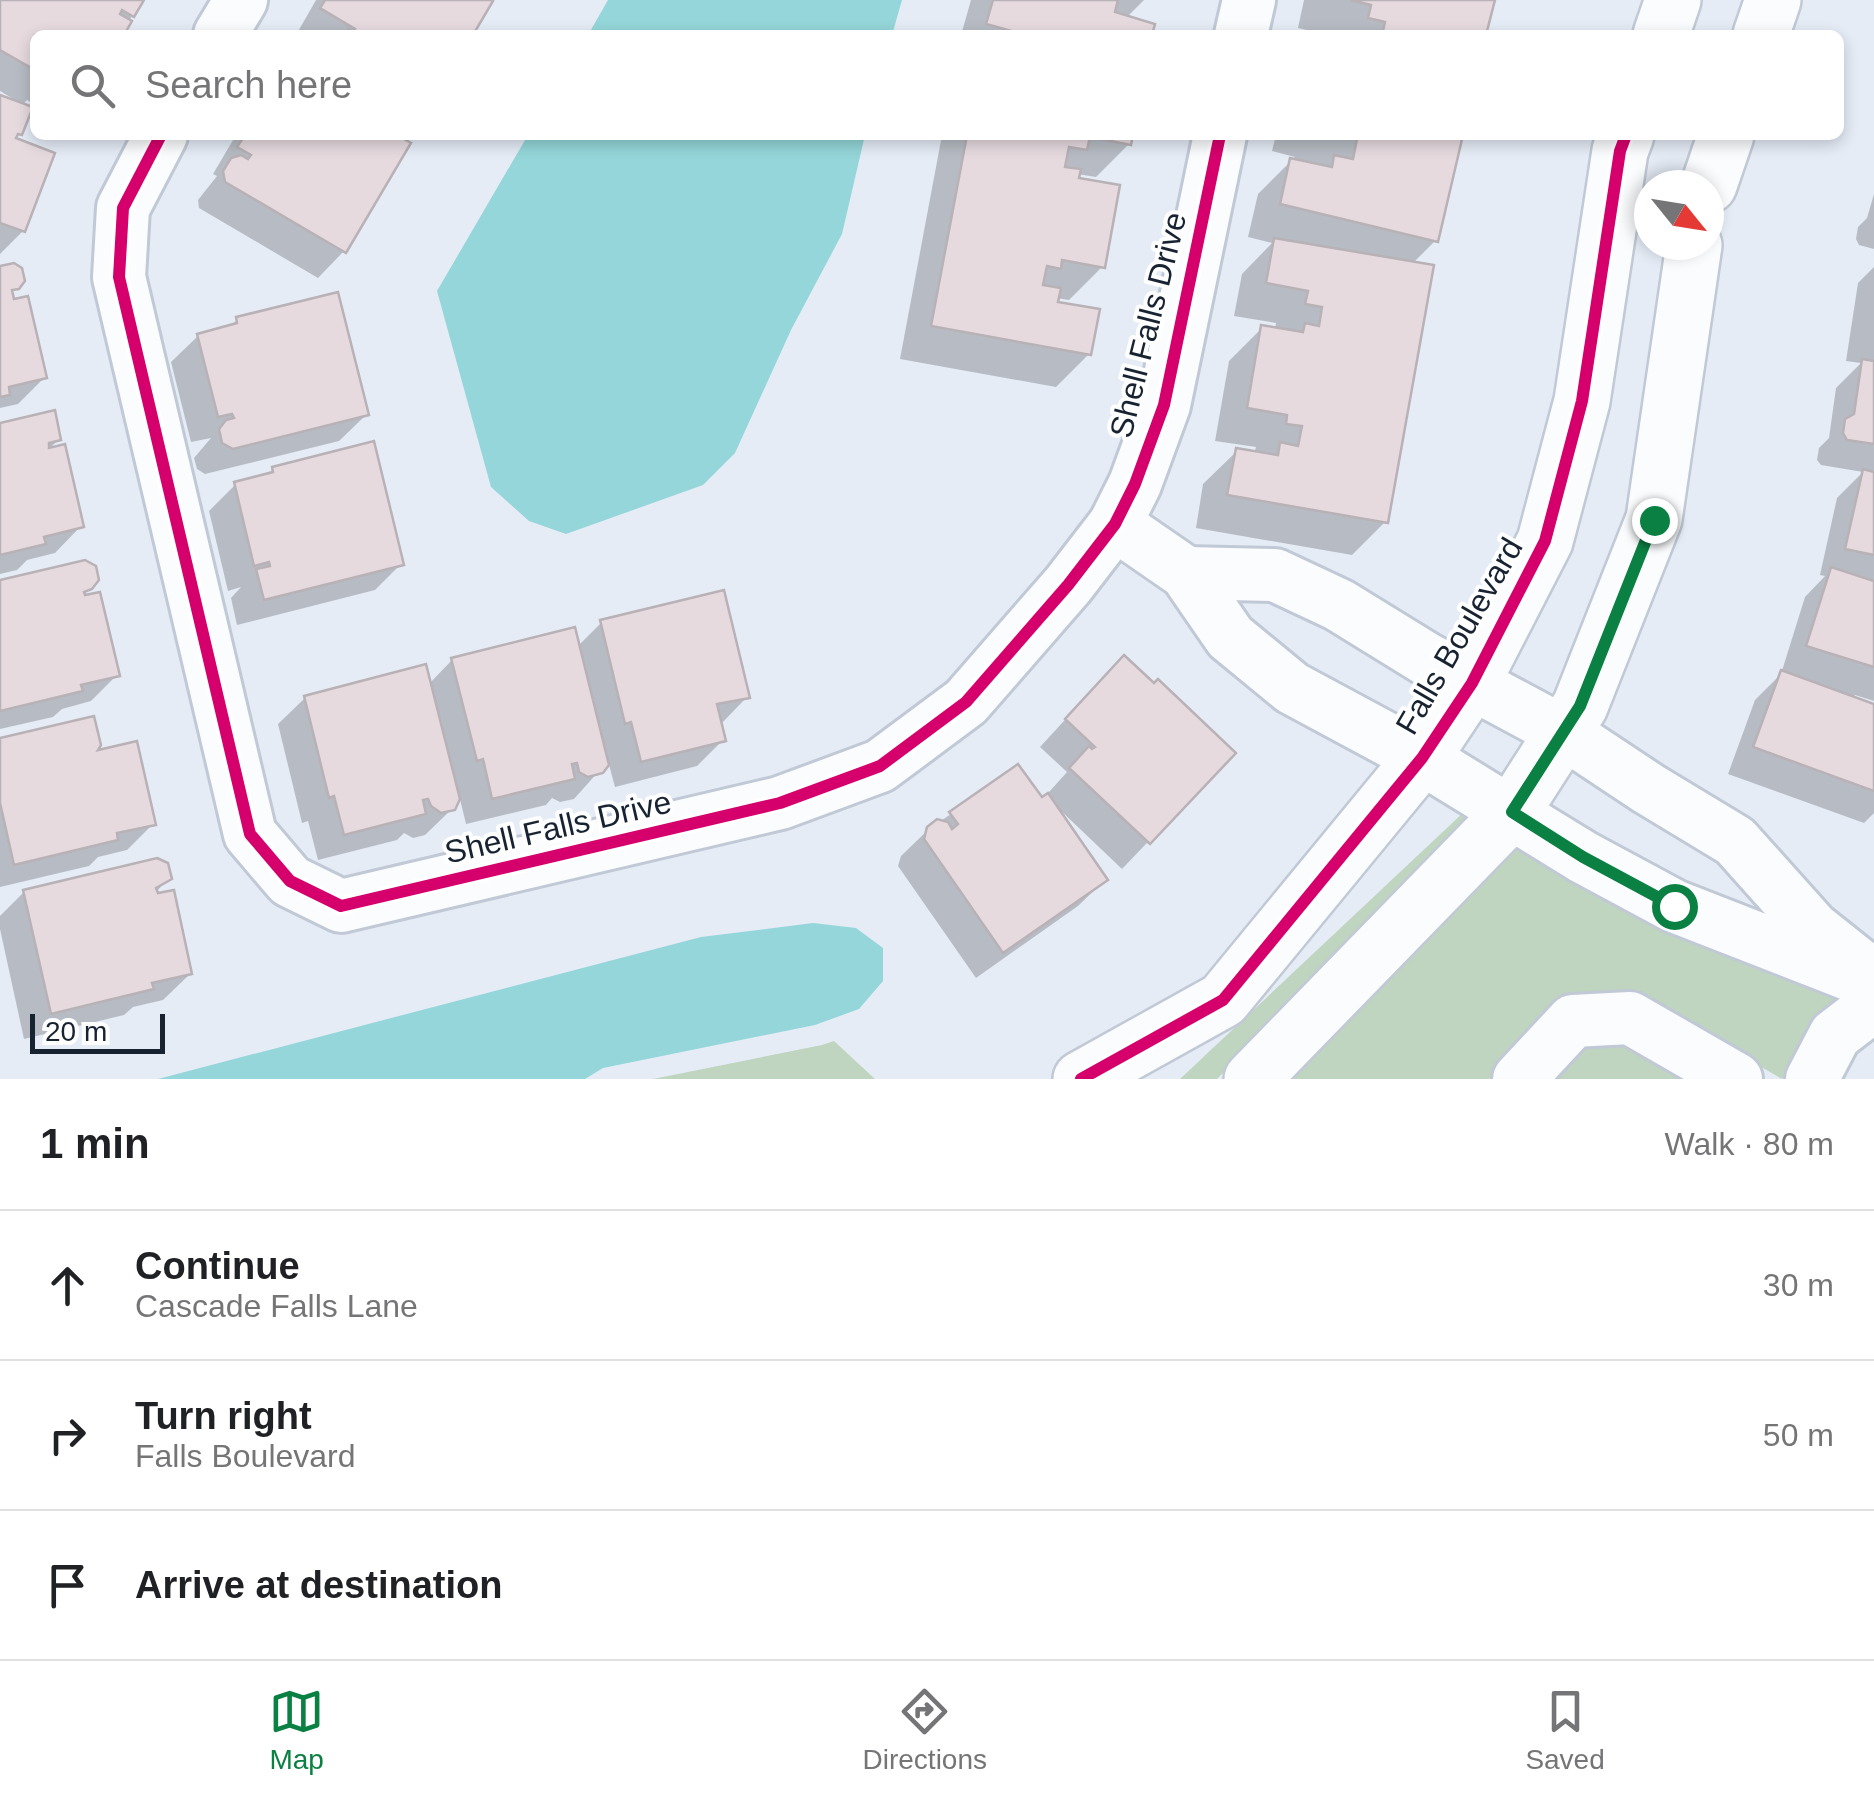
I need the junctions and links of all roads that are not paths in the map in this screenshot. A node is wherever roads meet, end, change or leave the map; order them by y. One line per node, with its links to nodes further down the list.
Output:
1 (240, 0): 5 (street)
2 (1249, 0): 6 (street)
3 (1673, 0): 7 (street)
4 (1774, 0): 8 (street)
5 (223, 30)
6 (1242, 30)
7 (1663, 30)
8 (1763, 30)
9 (158, 140): 15 (street, Shell Falls Drive)
10 (1219, 140): 15 (street, Shell Falls Drive)
11 (1624, 140): 17 (street, Falls Boulevard)
12 (1724, 140): 13 (street)
13 (1714, 170)
14 (1692, 260): 18 (street)
15 (1116, 524): 16 (street)
16 (1186, 573): 17 (street); 19 (street)
17 (1472, 683): 18 (street); 19 (street, Falls Boulevard)
18 (1562, 732): 20 (street); 21 (street)
19 (1422, 758): 20 (street); 24 (street, Falls Boulevard)
20 (1512, 812): 22 (street); 25 (street)
21 (1874, 976)
22 (1874, 984)
23 (1874, 1006): 28 (street)
24 (1081, 1079)
25 (1252, 1079)
26 (1519, 1079): 27 (street)
27 (1736, 1079)
28 (1812, 1079)

